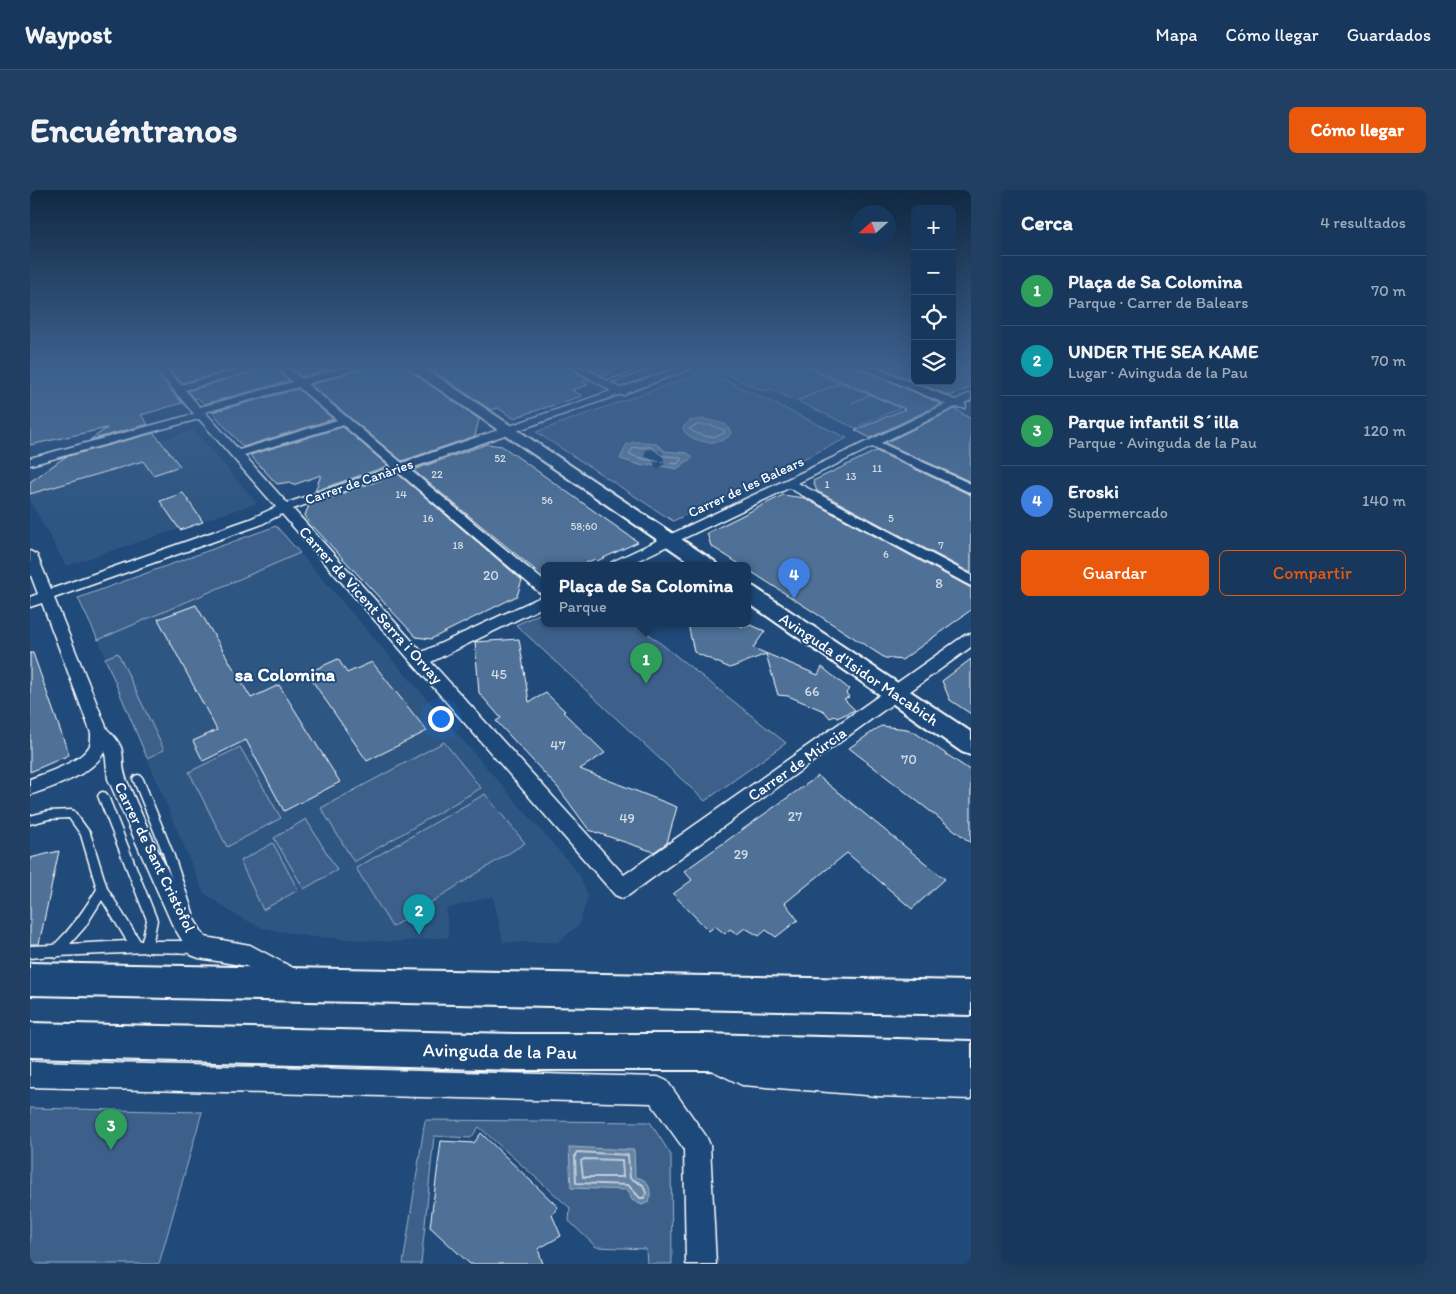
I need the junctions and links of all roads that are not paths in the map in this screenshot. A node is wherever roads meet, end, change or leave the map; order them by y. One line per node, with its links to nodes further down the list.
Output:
1 (186, 417): 11 (street)
2 (204, 417): 10 (street, Carrer de Vicent Serra i Orvay)
3 (340, 417): 7 (street)
4 (488, 417): 8 (main road)
5 (549, 417): 8 (street, Carrer de Canàries)
6 (927, 417): 9 (street, Carrer de les Balears)
7 (345, 421): 10 (street); 12 (street)
8 (509, 431): 12 (street, Carrer de Canàries); 16 (main road)
9 (872, 443): 13 (street, Carrer de les Balears); 14 (street)
10 (237, 454): 15 (street, Carrer de Vicent Serra i Orvay)
11 (30, 462)
12 (400, 468): 15 (street, Carrer de Canàries); 21 (street)
13 (789, 483): 16 (street, Carrer de les Balears); 20 (street)
14 (971, 489)
15 (284, 508): 23 (street, Carrer de Canàries); 27 (street, Carrer de Vicent Serra i Orvay)
16 (670, 540): 18 (street, Carrer de les Balears); 19 (main road)
17 (30, 555): 23 (street)
18 (623, 562)
19 (703, 562)
20 (971, 581)
21 (541, 587)
22 (751, 595): 28 (main road, Avinguda d'Isidor Macabich)
23 (46, 596): 24 (street, Carrer de Canàries); 29 (street)
24 (30, 602)
25 (541, 602): 27 (street)
26 (971, 639): 28 (street, Carrer de Múrcia)
27 (420, 660): 37 (street, Carrer de Vicent Serra i Orvay)
28 (896, 694): 30 (main road, Avinguda d'Isidor Macabich); 37 (street, Carrer de Múrcia)
29 (100, 733): 31 (street, Carrer de Sant Cristòfol); 32 (street)
30 (971, 745)
31 (79, 766): 32 (street, Carrer de Sant Cristòfol); 34 (street, Carrer de Sant Cristòfol)
32 (114, 771): 40 (street, Carrer de Sant Cristòfol)
33 (138, 779): 40 (lane)
34 (30, 787)
35 (103, 796): 39 (lane)
36 (30, 820): 38 (lane)
37 (622, 888)
38 (102, 890): 39 (lane); 42 (lane)
39 (141, 946): 40 (lane); 42 (lane)
40 (200, 947): 44 (street)
41 (30, 952): 42 (lane)
42 (55, 952)
43 (30, 979): 44 (main road)
44 (300, 984): 45 (main road)
45 (971, 998)
46 (30, 1040): 47 (main road, Avinguda de la Pau)
47 (704, 1052): 48 (main road, Avinguda de la Pau); 50 (street)
48 (971, 1059)
49 (30, 1074): 51 (street)
50 (971, 1086)
51 (700, 1264)

